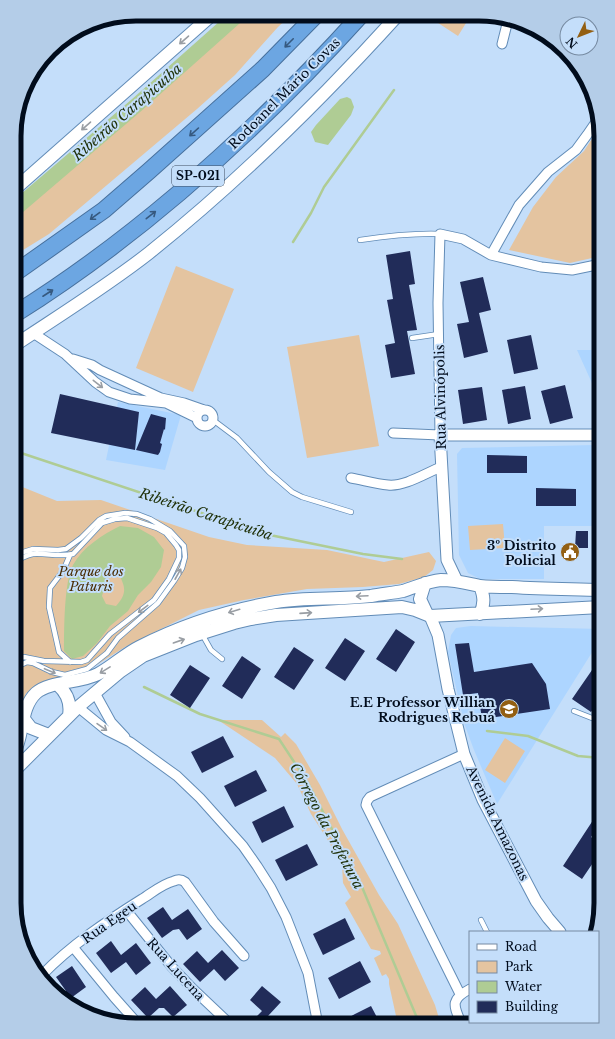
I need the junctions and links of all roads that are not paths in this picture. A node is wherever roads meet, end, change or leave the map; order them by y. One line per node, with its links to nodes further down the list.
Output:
1 (205, 21): 8 (main road, one-way to 8)
2 (309, 21): 13 (highway, SP-021, one-way to 13)
3 (355, 21): 14 (highway, Rodoanel Mário Covas / SP-021, one-way to 3)
4 (393, 21): 15 (main road)
5 (507, 25): 6 (street)
6 (502, 44)
7 (593, 126): 11 (street)
8 (21, 184)
9 (440, 234): 10 (lane); 11 (street); 16 (street, Rua Alvinópolis)
10 (360, 240)
11 (491, 255): 12 (street)
12 (594, 265)
13 (21, 269)
14 (21, 310)
15 (32, 333): 18 (main road); 19 (street)
16 (439, 334): 17 (lane); 25 (street, Rua Alvinópolis)
17 (412, 338)
18 (21, 341)
19 (70, 357): 20 (street); 21 (street, one-way to 21)
20 (204, 410): 21 (street); 22 (street)
21 (197, 418): 22 (street)
22 (213, 420): 28 (lane)
23 (393, 433): 25 (street)
24 (594, 435): 25 (street)
25 (440, 436): 26 (street, Rua Alvinópolis)
26 (441, 467): 27 (street); 32 (street, Rua Alvinópolis)
27 (351, 478)
28 (351, 512)
29 (21, 553): 47 (lane, one-way to 29)
30 (70, 555): 31 (lane); 46 (lane); 46 (lane, one-way to 46)
31 (21, 558)
32 (447, 560): 33 (street, Rua Alvinópolis); 34 (street, Rua Alvinópolis)
33 (439, 580): 34 (main road); 35 (main road)
34 (457, 581): 36 (main road)
35 (425, 583): 40 (main road); 48 (main road, one-way to 48)
36 (480, 586): 37 (main road); 39 (main road)
37 (594, 590)
38 (594, 606): 39 (main road, one-way to 38)
39 (480, 614): 41 (main road)
40 (429, 615): 41 (main road); 42 (main road, one-way to 40); 43 (street, Avenida Amazonas)
41 (447, 615): 43 (street)
42 (201, 634): 45 (lane); 49 (main road, one-way to 42)
43 (438, 635): 57 (street, Avenida Amazonas)
44 (21, 658): 46 (lane)
45 (222, 659)
46 (70, 662)
47 (21, 665)
48 (58, 684): 50 (main road); 52 (main road)
49 (95, 693): 50 (main road); 56 (street)
50 (73, 711): 55 (main road); 56 (street, one-way to 56)
51 (574, 711): 53 (lane)
52 (24, 719): 54 (main road); 55 (main road)
53 (594, 719)
54 (21, 733)
55 (49, 735): 58 (main road)
56 (130, 742): 70 (street)
57 (464, 754): 62 (street, Avenida Amazonas); 67 (street)
58 (21, 764)
59 (126, 910): 63 (street, Rua Egeu); 64 (street, Rua Egeu); 69 (street, Rua Lucena)
60 (481, 920): 61 (lane)
61 (486, 931)
62 (559, 931)
63 (73, 947): 65 (street, Rua Egeu); 68 (street)
64 (244, 956)
65 (45, 972)
66 (469, 990): 67 (street)
67 (460, 994): 71 (street)
68 (132, 1018)
69 (223, 1018)
70 (317, 1018)
71 (459, 1018)

